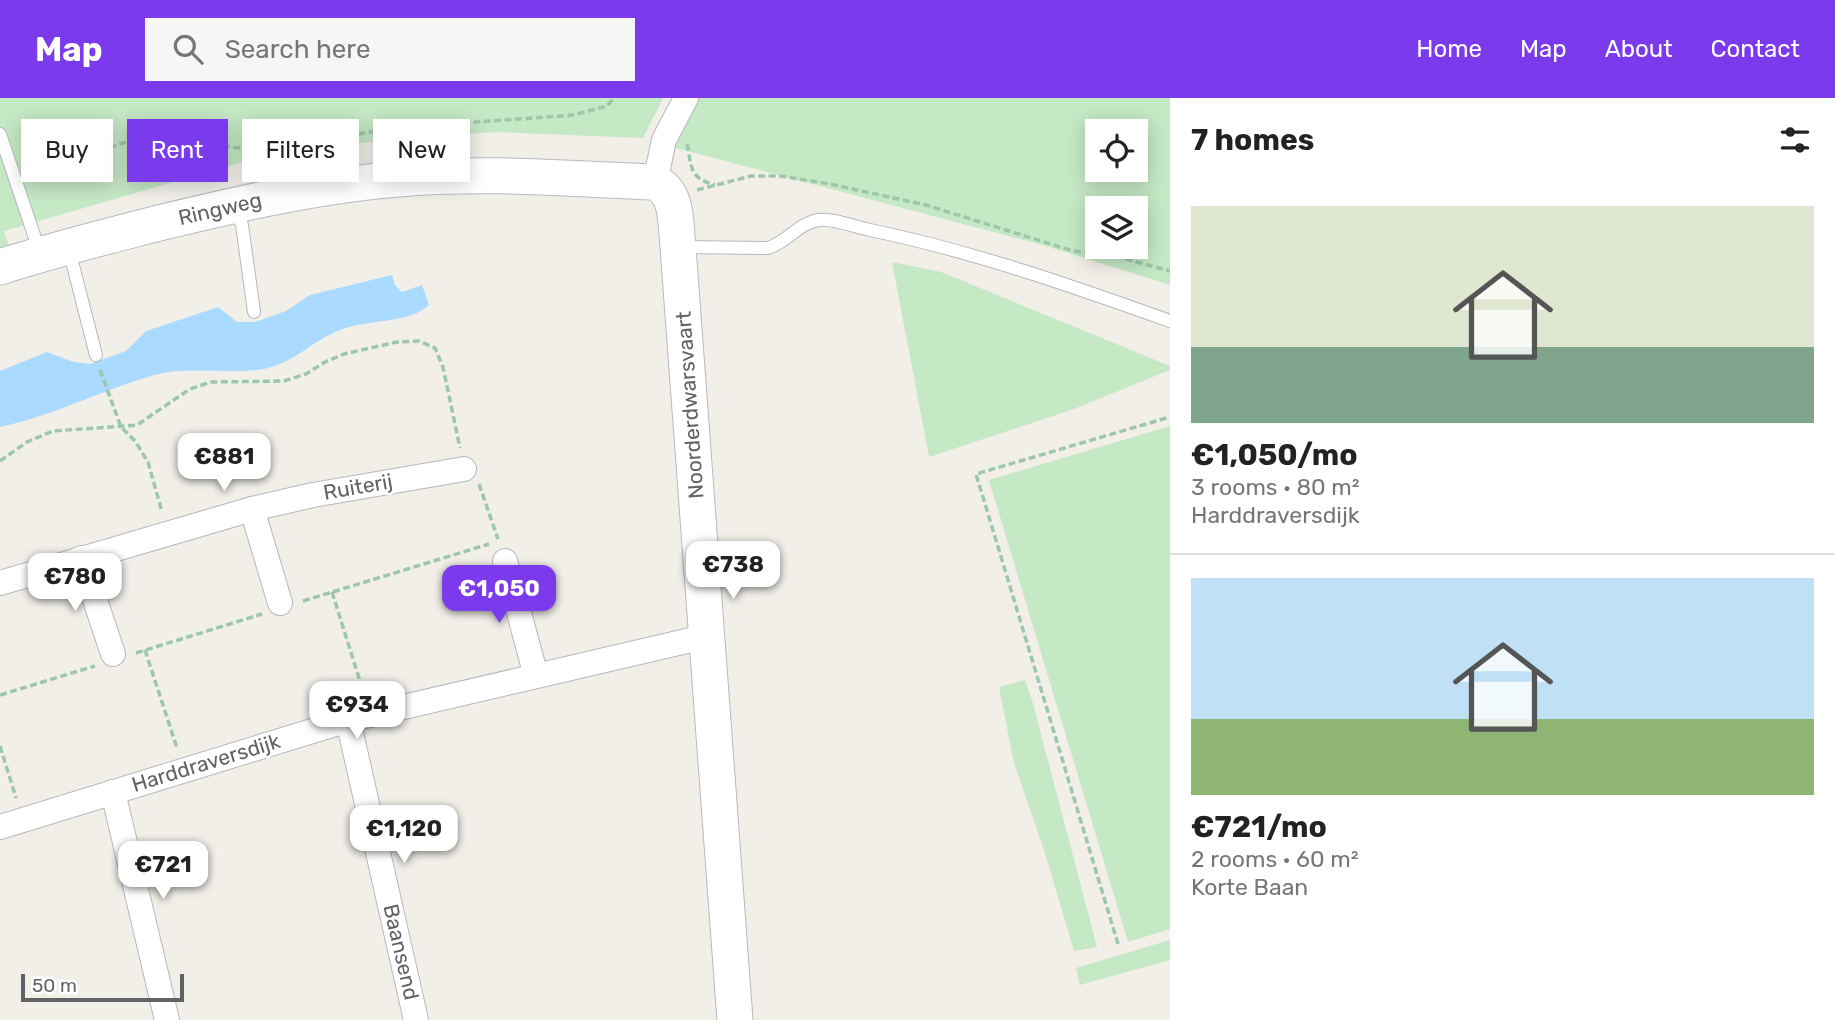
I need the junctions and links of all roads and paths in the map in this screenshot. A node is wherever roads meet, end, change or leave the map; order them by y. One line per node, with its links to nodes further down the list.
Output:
1 (614, 98): 4 (path)
2 (684, 103): 5 (path); 6 (street, Noorderdwarsvaart)
3 (0, 134): 9 (lane)
4 (113, 147)
5 (717, 186): 6 (path); 11 (path)
6 (662, 188): 7 (main road, Ringweg); 8 (main road, Noorderdwarsvaart)
7 (234, 205): 9 (main road, Ringweg); 12 (lane)
8 (677, 247): 13 (lane); 26 (main road, Noorderdwarsvaart)
9 (54, 250): 10 (main road, Ringweg); 14 (lane)
10 (0, 267)
11 (1170, 271)
12 (254, 312)
13 (1170, 321)
14 (96, 355): 16 (path)
15 (1170, 416): 36 (path)
16 (121, 427): 17 (path); 18 (path); 20 (path)
17 (0, 461)
18 (464, 469): 19 (street, Ruiterij); 24 (path)
19 (252, 509): 20 (street, Ruiterij); 25 (street)
20 (163, 535): 21 (street, Ruiterij)
21 (81, 558): 23 (street, Ruiterij); 28 (street)
22 (505, 561): 29 (street)
23 (0, 583)
24 (332, 592): 25 (path); 31 (path)
25 (281, 606): 27 (path)
26 (708, 636): 29 (street, Harddraversdijk); 39 (main road, Noorderdwarsvaart)
27 (145, 650): 28 (path); 33 (path)
28 (116, 657): 30 (path)
29 (536, 676): 31 (street, Harddraversdijk)
30 (0, 695)
31 (359, 717): 33 (street, Harddraversdijk); 38 (street, Baansend)
32 (0, 746): 35 (path)
33 (183, 770): 34 (street, Harddraversdijk)
34 (113, 792): 35 (street, Harddraversdijk); 37 (street)
35 (12, 823)
36 (1118, 944)
37 (167, 1020)
38 (416, 1020)
39 (735, 1020)

